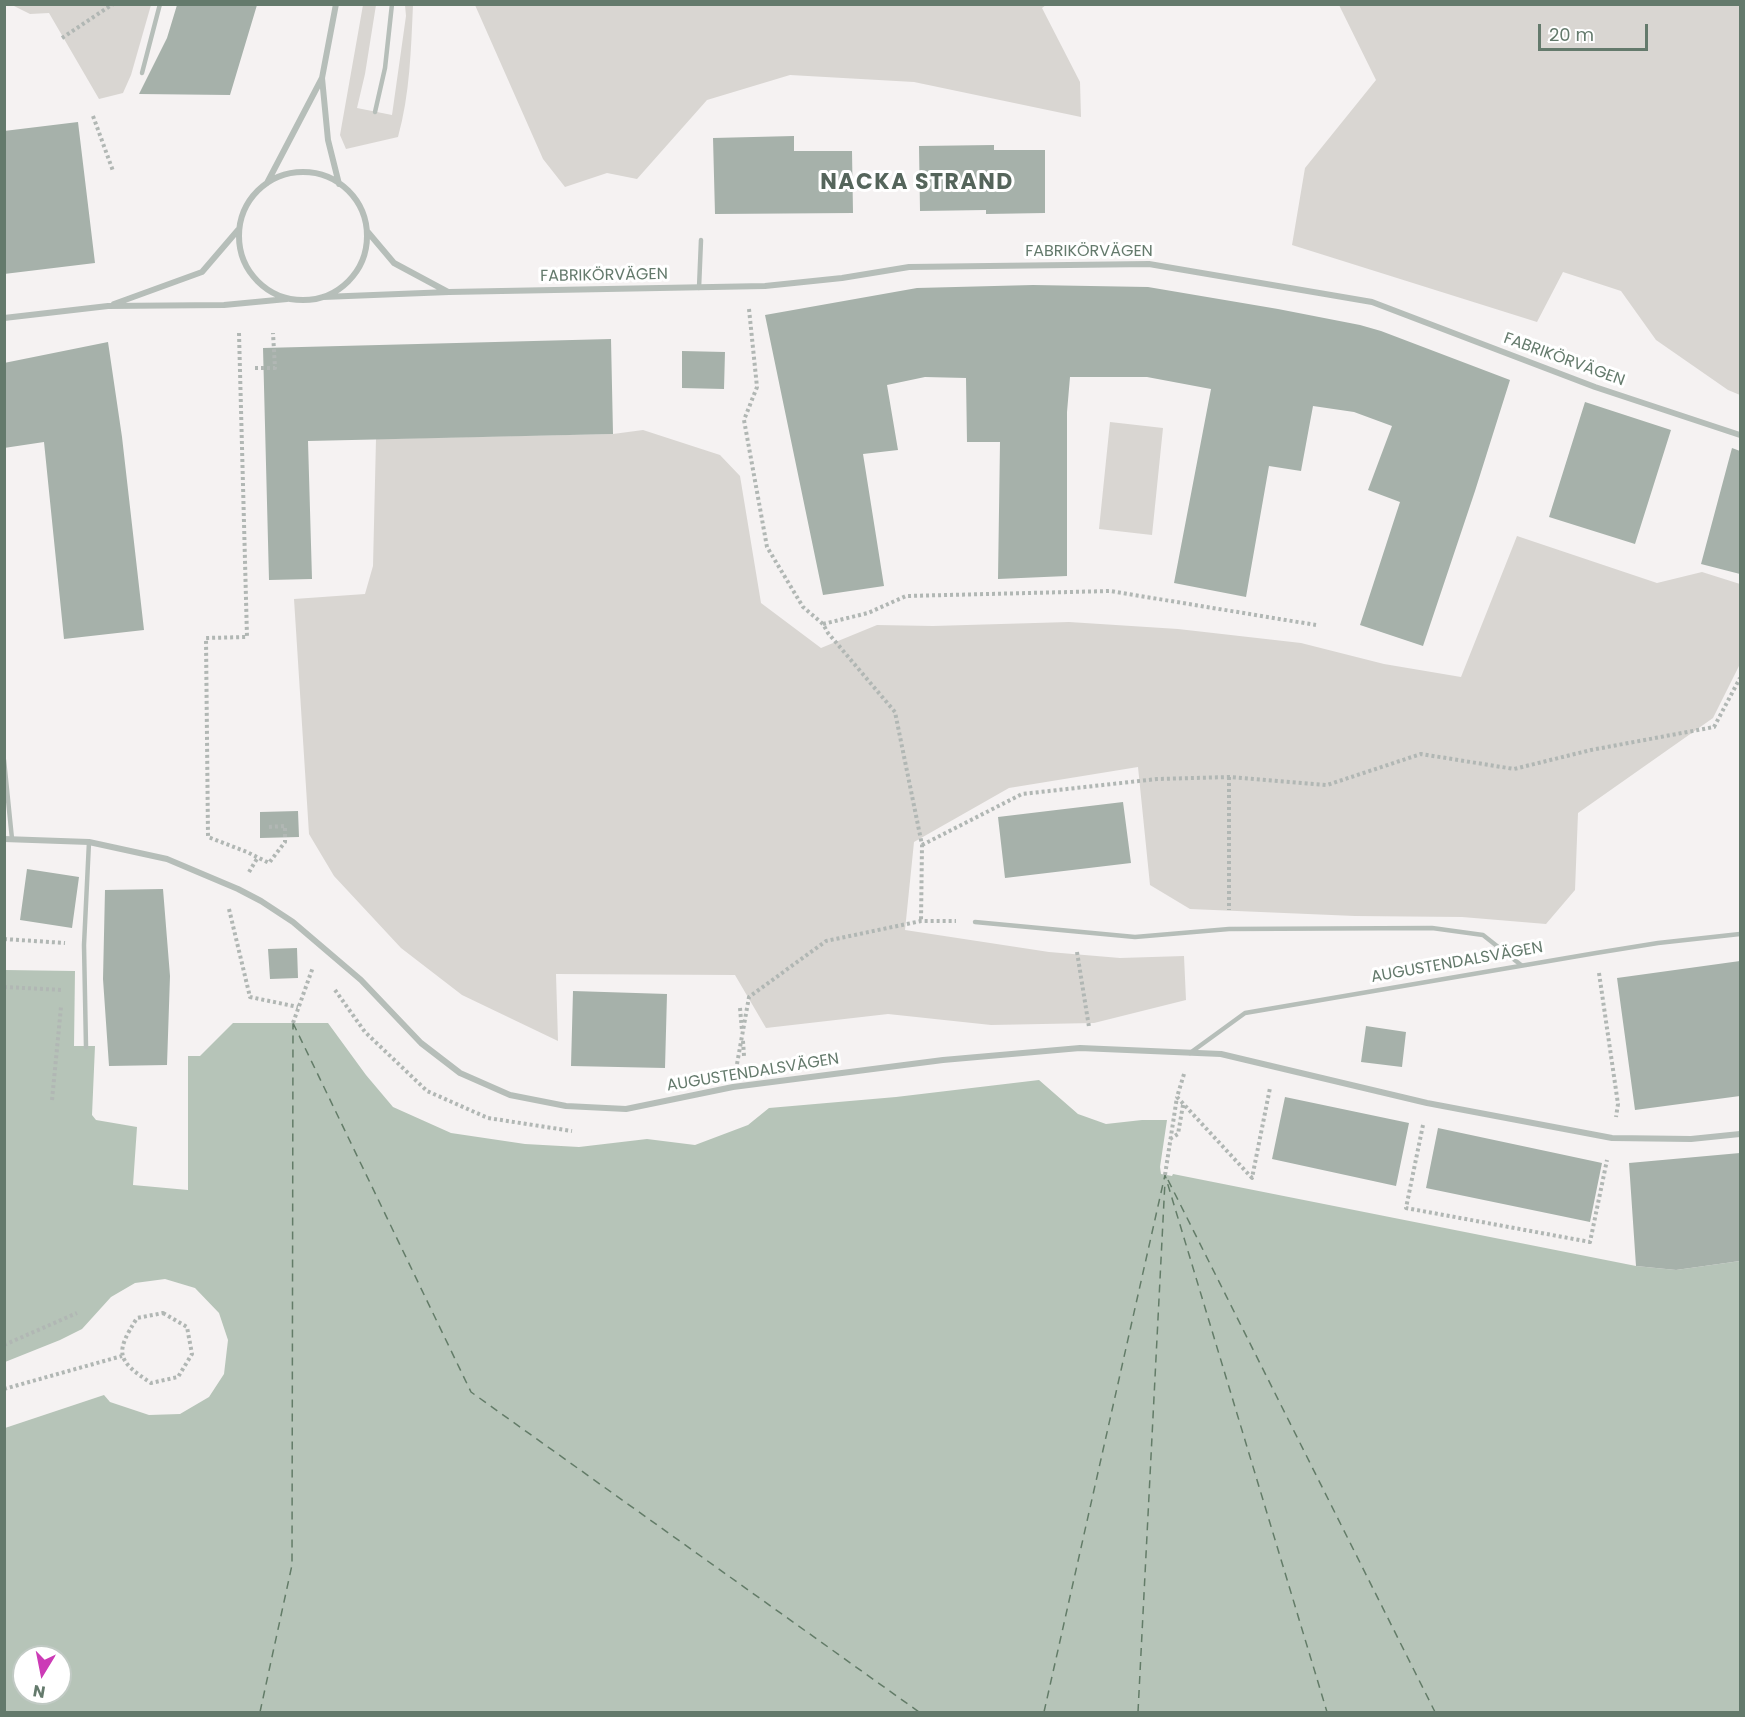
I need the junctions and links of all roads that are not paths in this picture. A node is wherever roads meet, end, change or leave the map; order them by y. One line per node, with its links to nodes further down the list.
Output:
1 (160, 4): 4 (lane)
2 (336, 4): 5 (street)
3 (392, 4): 6 (lane)
4 (142, 73)
5 (322, 78): 7 (street); 8 (street)
6 (375, 112)
7 (267, 183): 8 (street); 9 (street)
8 (339, 183): 10 (street)
9 (239, 230): 15 (street); 16 (street)
10 (367, 230): 13 (street, FABRIKÖRVÄGEN); 14 (street)
11 (701, 240): 12 (lane)
12 (699, 288): 13 (street, FABRIKÖRVÄGEN); 18 (street, FABRIKÖRVÄGEN)
13 (449, 292): 14 (street, FABRIKÖRVÄGEN)
14 (323, 297): 15 (street)
15 (287, 299): 16 (street)
16 (108, 306): 17 (street)
17 (4, 318)
18 (1740, 435)
19 (4, 760): 21 (lane)
20 (4, 839): 21 (street, AUGUSTENDALSVÄGEN)
21 (12, 839): 22 (street, AUGUSTENDALSVÄGEN)
22 (89, 842): 26 (lane); 27 (street, AUGUSTENDALSVÄGEN)
23 (975, 922): 25 (lane)
24 (1740, 934): 25 (lane, AUGUSTENDALSVÄGEN)
25 (1521, 965): 27 (lane, AUGUSTENDALSVÄGEN)
26 (86, 1047)
27 (1191, 1053): 28 (street, AUGUSTENDALSVÄGEN)
28 (1740, 1134)

